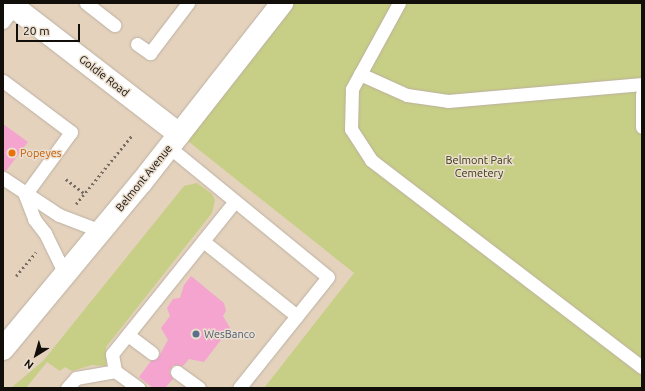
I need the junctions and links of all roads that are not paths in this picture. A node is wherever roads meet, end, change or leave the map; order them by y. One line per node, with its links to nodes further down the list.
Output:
1 (86, 3): 6 (lane)
2 (188, 3): 7 (lane)
3 (282, 3): 13 (main road, Belmont Avenue)
4 (399, 3): 8 (lane)
5 (9, 11): 13 (main road, Goldie Road)
6 (114, 25)
7 (137, 44)
8 (360, 74): 10 (lane); 24 (lane)
9 (3, 80): 15 (lane)
10 (642, 84)
11 (642, 94): 12 (lane)
12 (642, 127)
13 (174, 141): 16 (lane); 17 (main road, Belmont Avenue)
14 (3, 178): 15 (lane)
15 (25, 195): 17 (lane); 19 (lane)
16 (235, 201): 18 (lane); 20 (lane)
17 (101, 231): 19 (main road, Belmont Avenue)
18 (203, 241): 20 (lane); 21 (lane)
19 (65, 274): 22 (main road, Belmont Avenue)
20 (297, 316): 30 (lane)
21 (128, 335): 23 (lane); 25 (lane)
22 (3, 349)
23 (152, 353)
24 (642, 367)
25 (115, 371): 27 (lane); 28 (lane)
26 (177, 372): 29 (lane)
27 (67, 388)
28 (138, 388)
29 (199, 388)
30 (239, 388)

